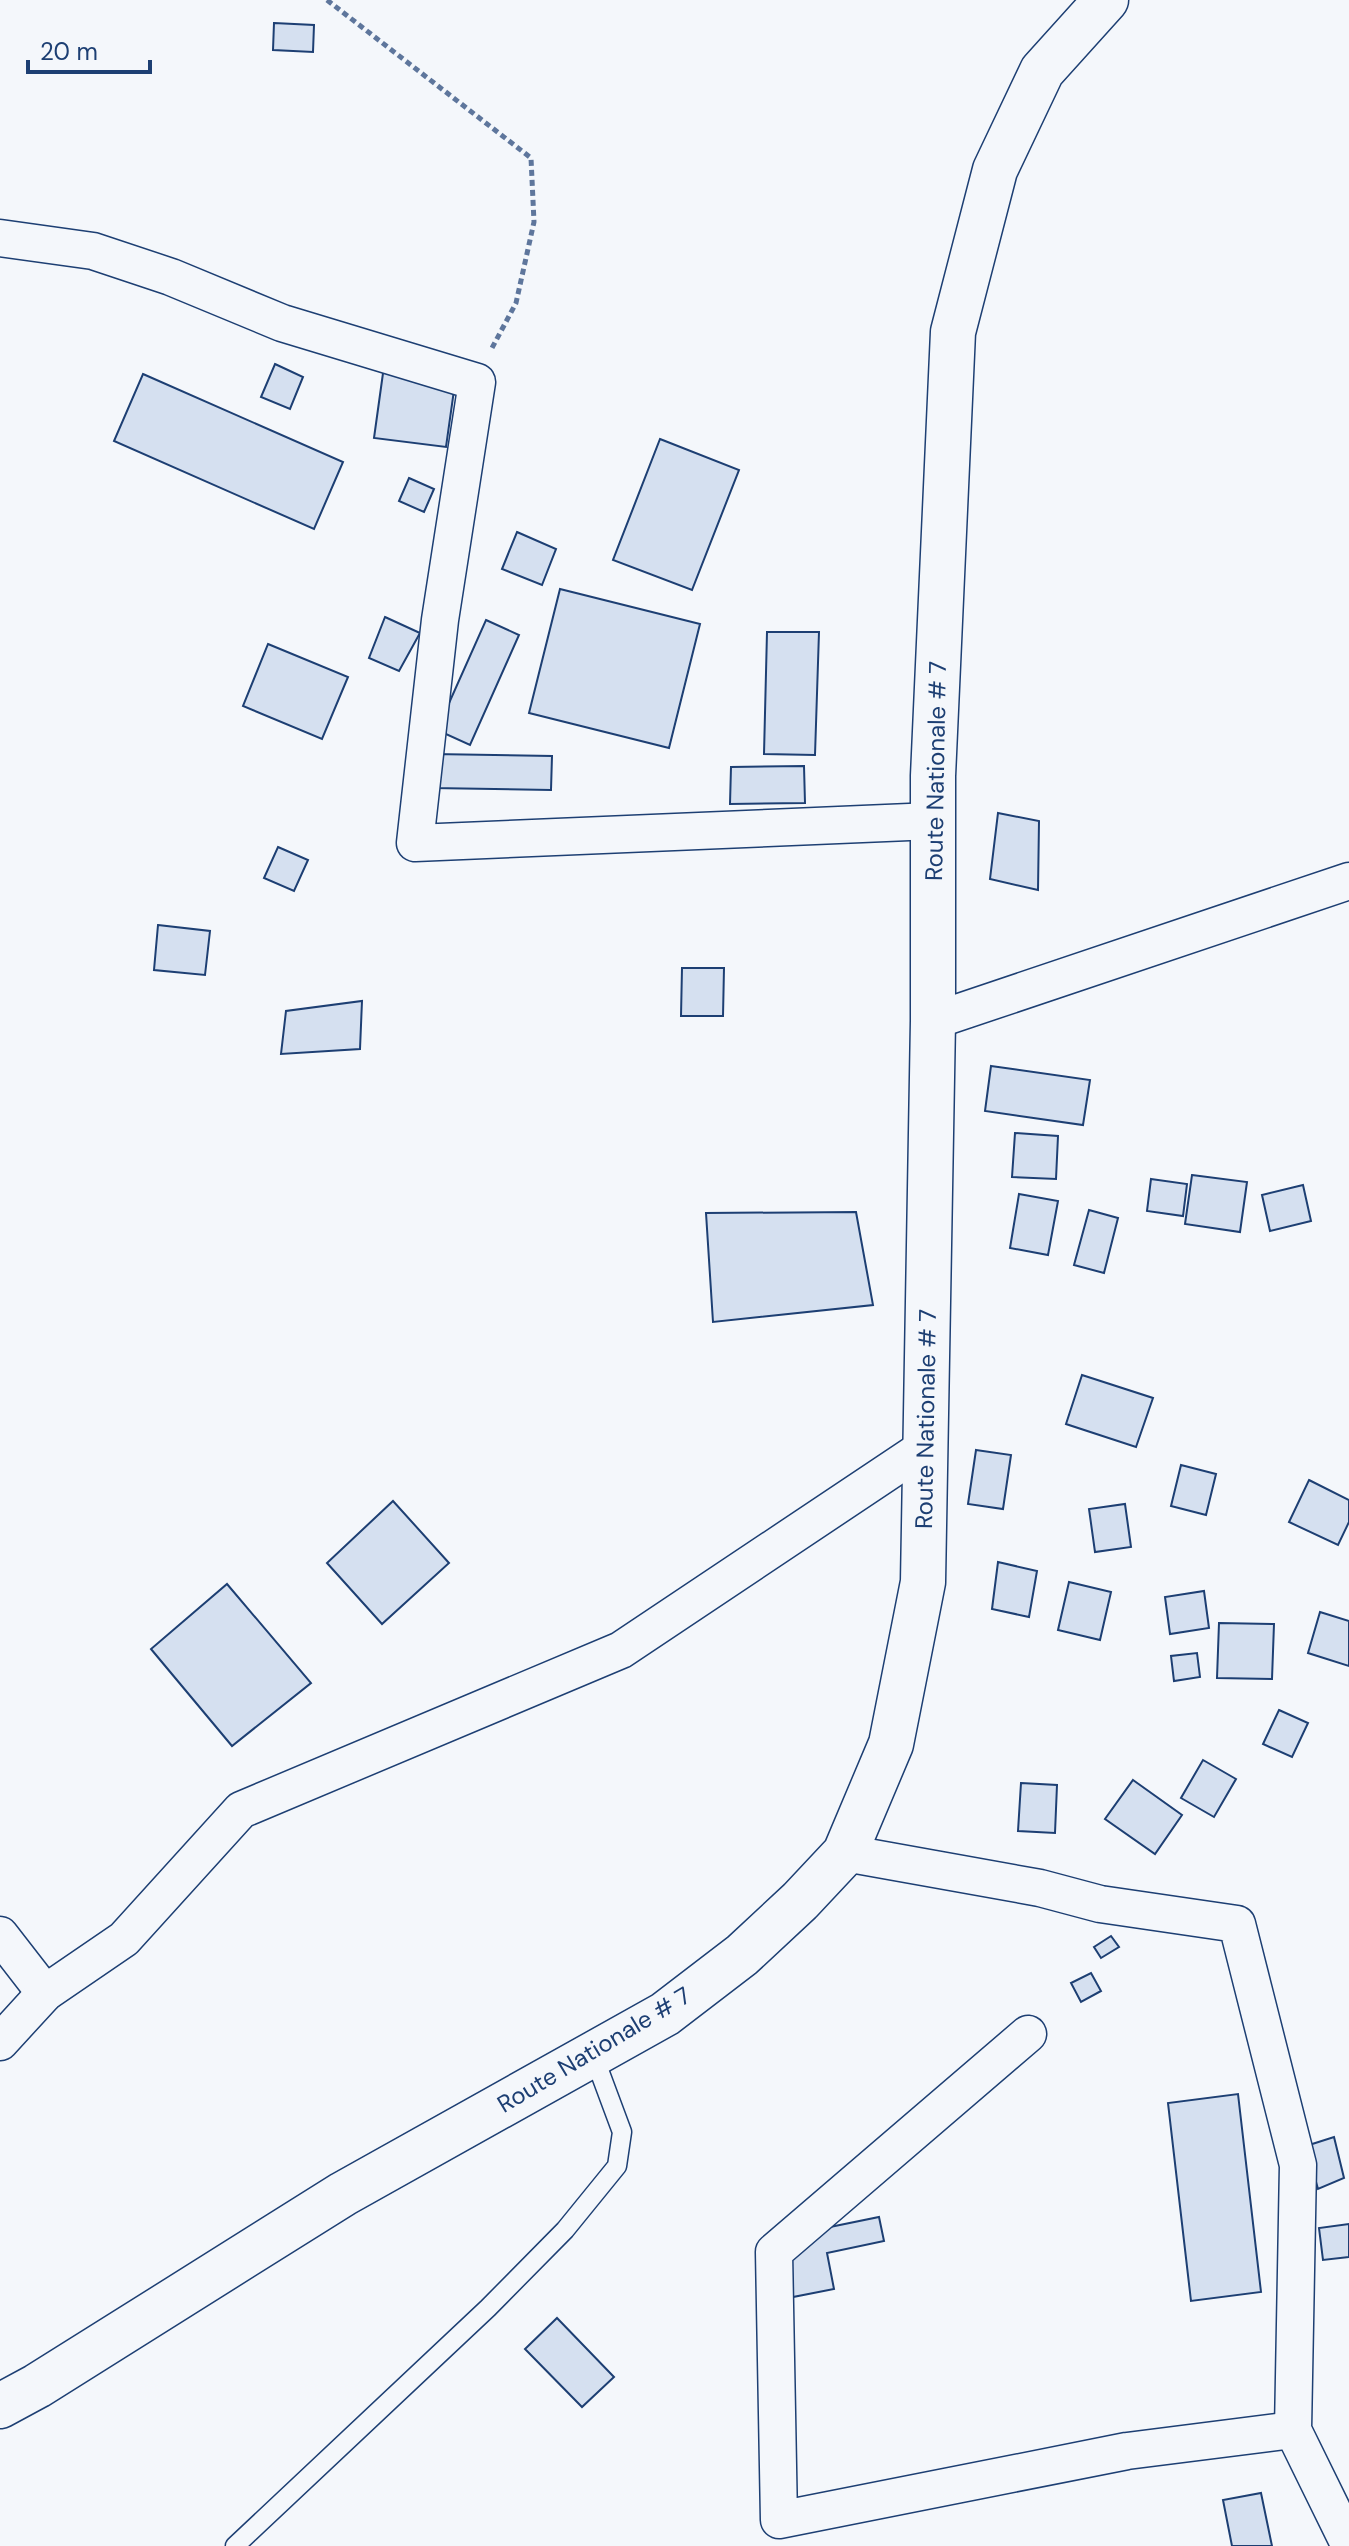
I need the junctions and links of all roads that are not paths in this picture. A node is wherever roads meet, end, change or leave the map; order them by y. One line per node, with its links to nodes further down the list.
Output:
1 (1106, 0): 3 (main road, Route Nationale # 7)
2 (0, 238): 3 (street)
3 (933, 821): 5 (main road, Route Nationale # 7)
4 (1349, 881): 5 (street)
5 (933, 1021): 6 (main road, Route Nationale # 7)
6 (925, 1447): 7 (main road, Route Nationale # 7); 9 (street)
7 (845, 1853): 12 (main road, Route Nationale # 7); 14 (street)
8 (0, 1935): 9 (street)
9 (45, 1993): 11 (street)
10 (1028, 2034): 14 (street)
11 (0, 2042)
12 (593, 2054): 13 (main road, Route Nationale # 7); 16 (lane)
13 (0, 2406)
14 (1293, 2430): 15 (street)
15 (1349, 2544)
16 (235, 2546)

